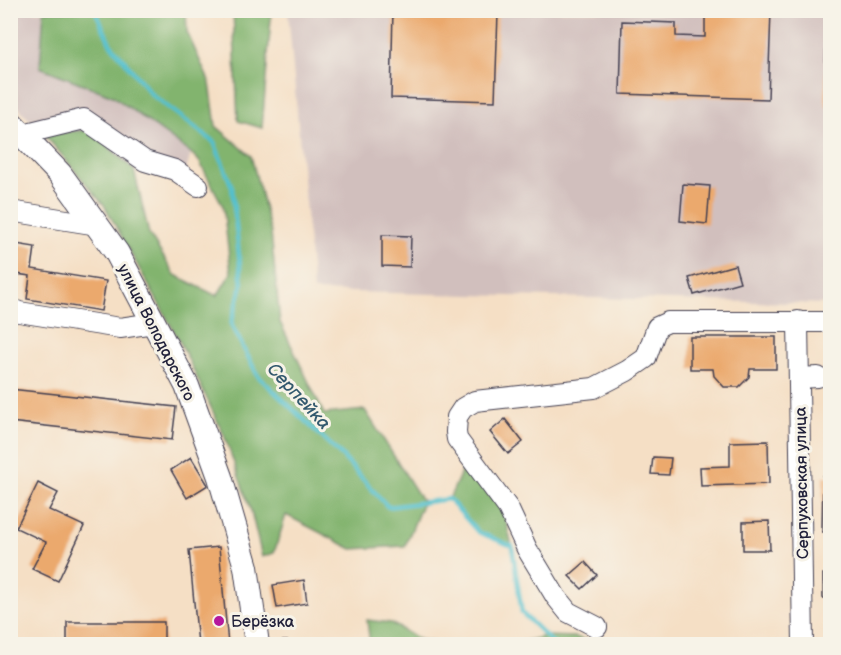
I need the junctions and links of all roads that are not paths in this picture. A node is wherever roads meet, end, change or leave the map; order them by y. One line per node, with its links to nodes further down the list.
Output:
1 (17, 128): 2 (street); 4 (main road, улица Володарского)
2 (198, 186)
3 (10, 211): 4 (street)
4 (98, 225): 8 (main road, улица Володарского)
5 (10, 308): 8 (street)
6 (798, 321): 7 (street); 9 (street); 11 (street, Серпуховская улица)
7 (831, 322)
8 (154, 323): 10 (main road, улица Володарского)
9 (597, 627)
10 (257, 645)
11 (803, 645)

